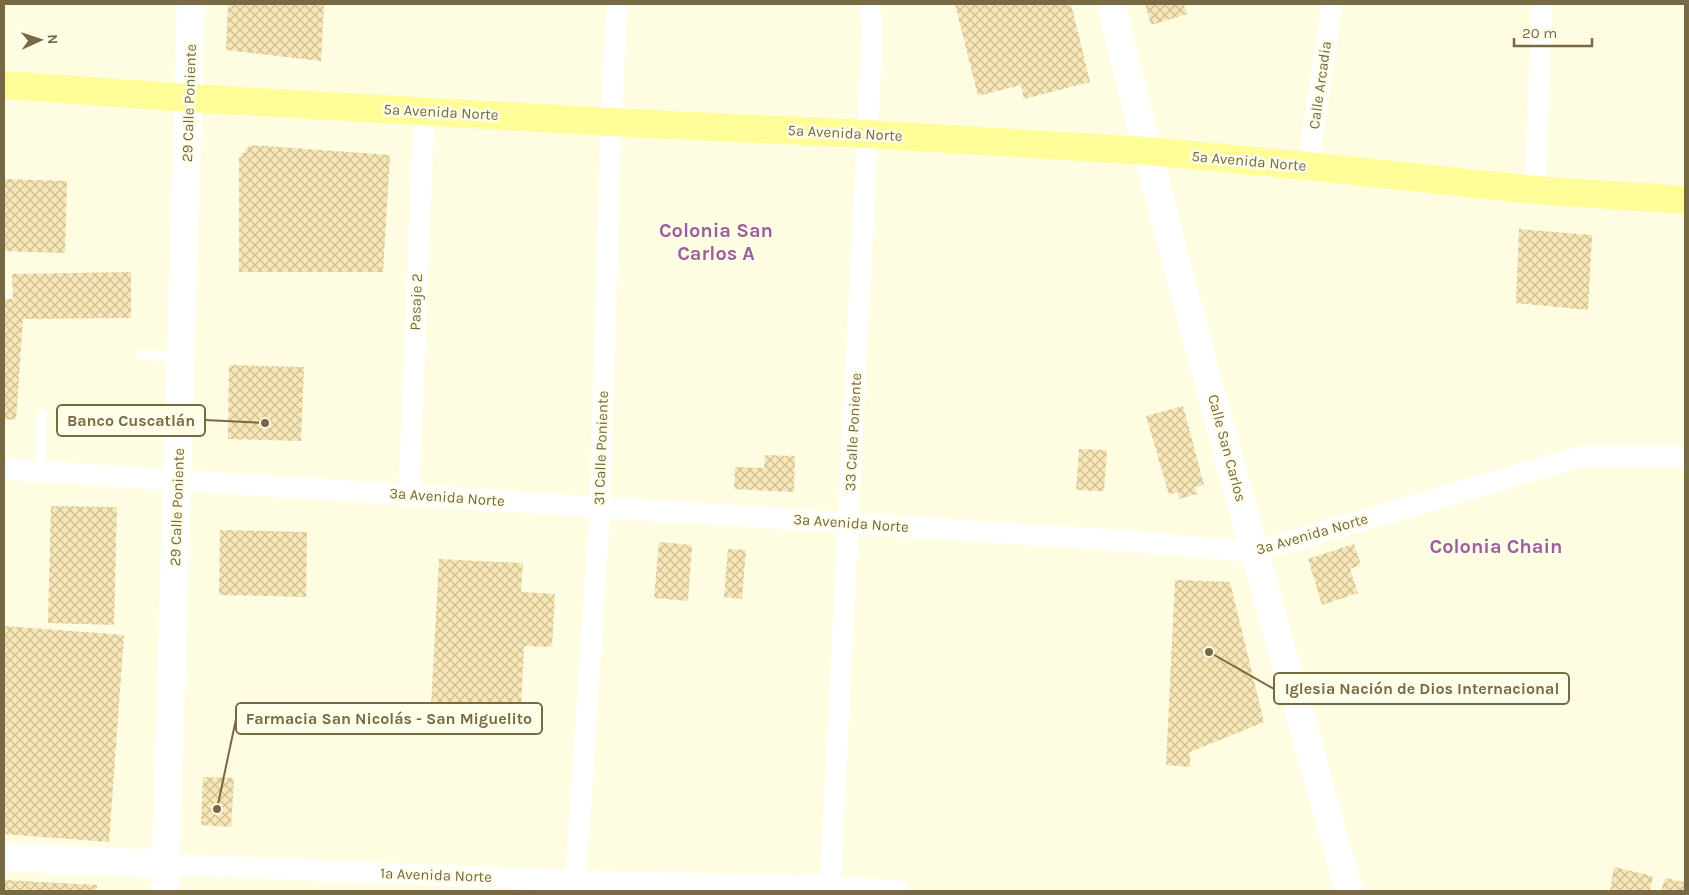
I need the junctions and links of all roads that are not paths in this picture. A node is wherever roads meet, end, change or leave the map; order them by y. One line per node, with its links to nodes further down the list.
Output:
1 (191, 4): 8 (street, 29 Calle Poniente)
2 (617, 4): 10 (street, 31 Calle Poniente)
3 (869, 4): 11 (street, 33 Calle Poniente)
4 (1111, 4): 12 (street, Calle San Carlos)
5 (1332, 4): 13 (street, Calle Arcadia)
6 (1542, 4): 14 (street)
7 (4, 84): 8 (main road, 5a Avenida Norte)
8 (189, 98): 9 (main road, 5a Avenida Norte); 17 (street, 29 Calle Poniente)
9 (424, 110): 10 (main road, 5a Avenida Norte); 23 (street, Pasaje 2)
10 (611, 122): 11 (main road, 5a Avenida Norte); 24 (street, 31 Calle Poniente)
11 (867, 134): 12 (main road, 5a Avenida Norte); 25 (street, 33 Calle Poniente)
12 (1147, 151): 13 (main road, 5a Avenida Norte); 26 (street, Calle San Carlos)
13 (1308, 166): 14 (main road, 5a Avenida Norte)
14 (1535, 190): 15 (main road, 5a Avenida Norte)
15 (1685, 200)
16 (141, 355): 17 (lane)
17 (181, 357): 22 (street, 29 Calle Poniente)
18 (42, 415): 21 (lane)
19 (1685, 457): 26 (street, 3a Avenida Norte)
20 (4, 468): 21 (street, 3a Avenida Norte)
21 (40, 471): 22 (street, 3a Avenida Norte)
22 (178, 480): 23 (street, 3a Avenida Norte); 28 (street, 29 Calle Poniente)
23 (409, 495): 24 (street, 3a Avenida Norte)
24 (600, 507): 25 (street, 3a Avenida Norte); 29 (street, 31 Calle Poniente)
25 (848, 523): 26 (street, 3a Avenida Norte); 30 (street, 33 Calle Poniente)
26 (1254, 552): 33 (street, Calle San Carlos)
27 (4, 857): 28 (street, 1a Avenida Norte)
28 (166, 864): 29 (street, 1a Avenida Norte); 31 (street, 29 Calle Poniente)
29 (575, 886): 30 (street, 1a Avenida Norte)
30 (830, 889): 32 (street, 1a Avenida Norte)
31 (165, 891)
32 (899, 891)
33 (1350, 891)

